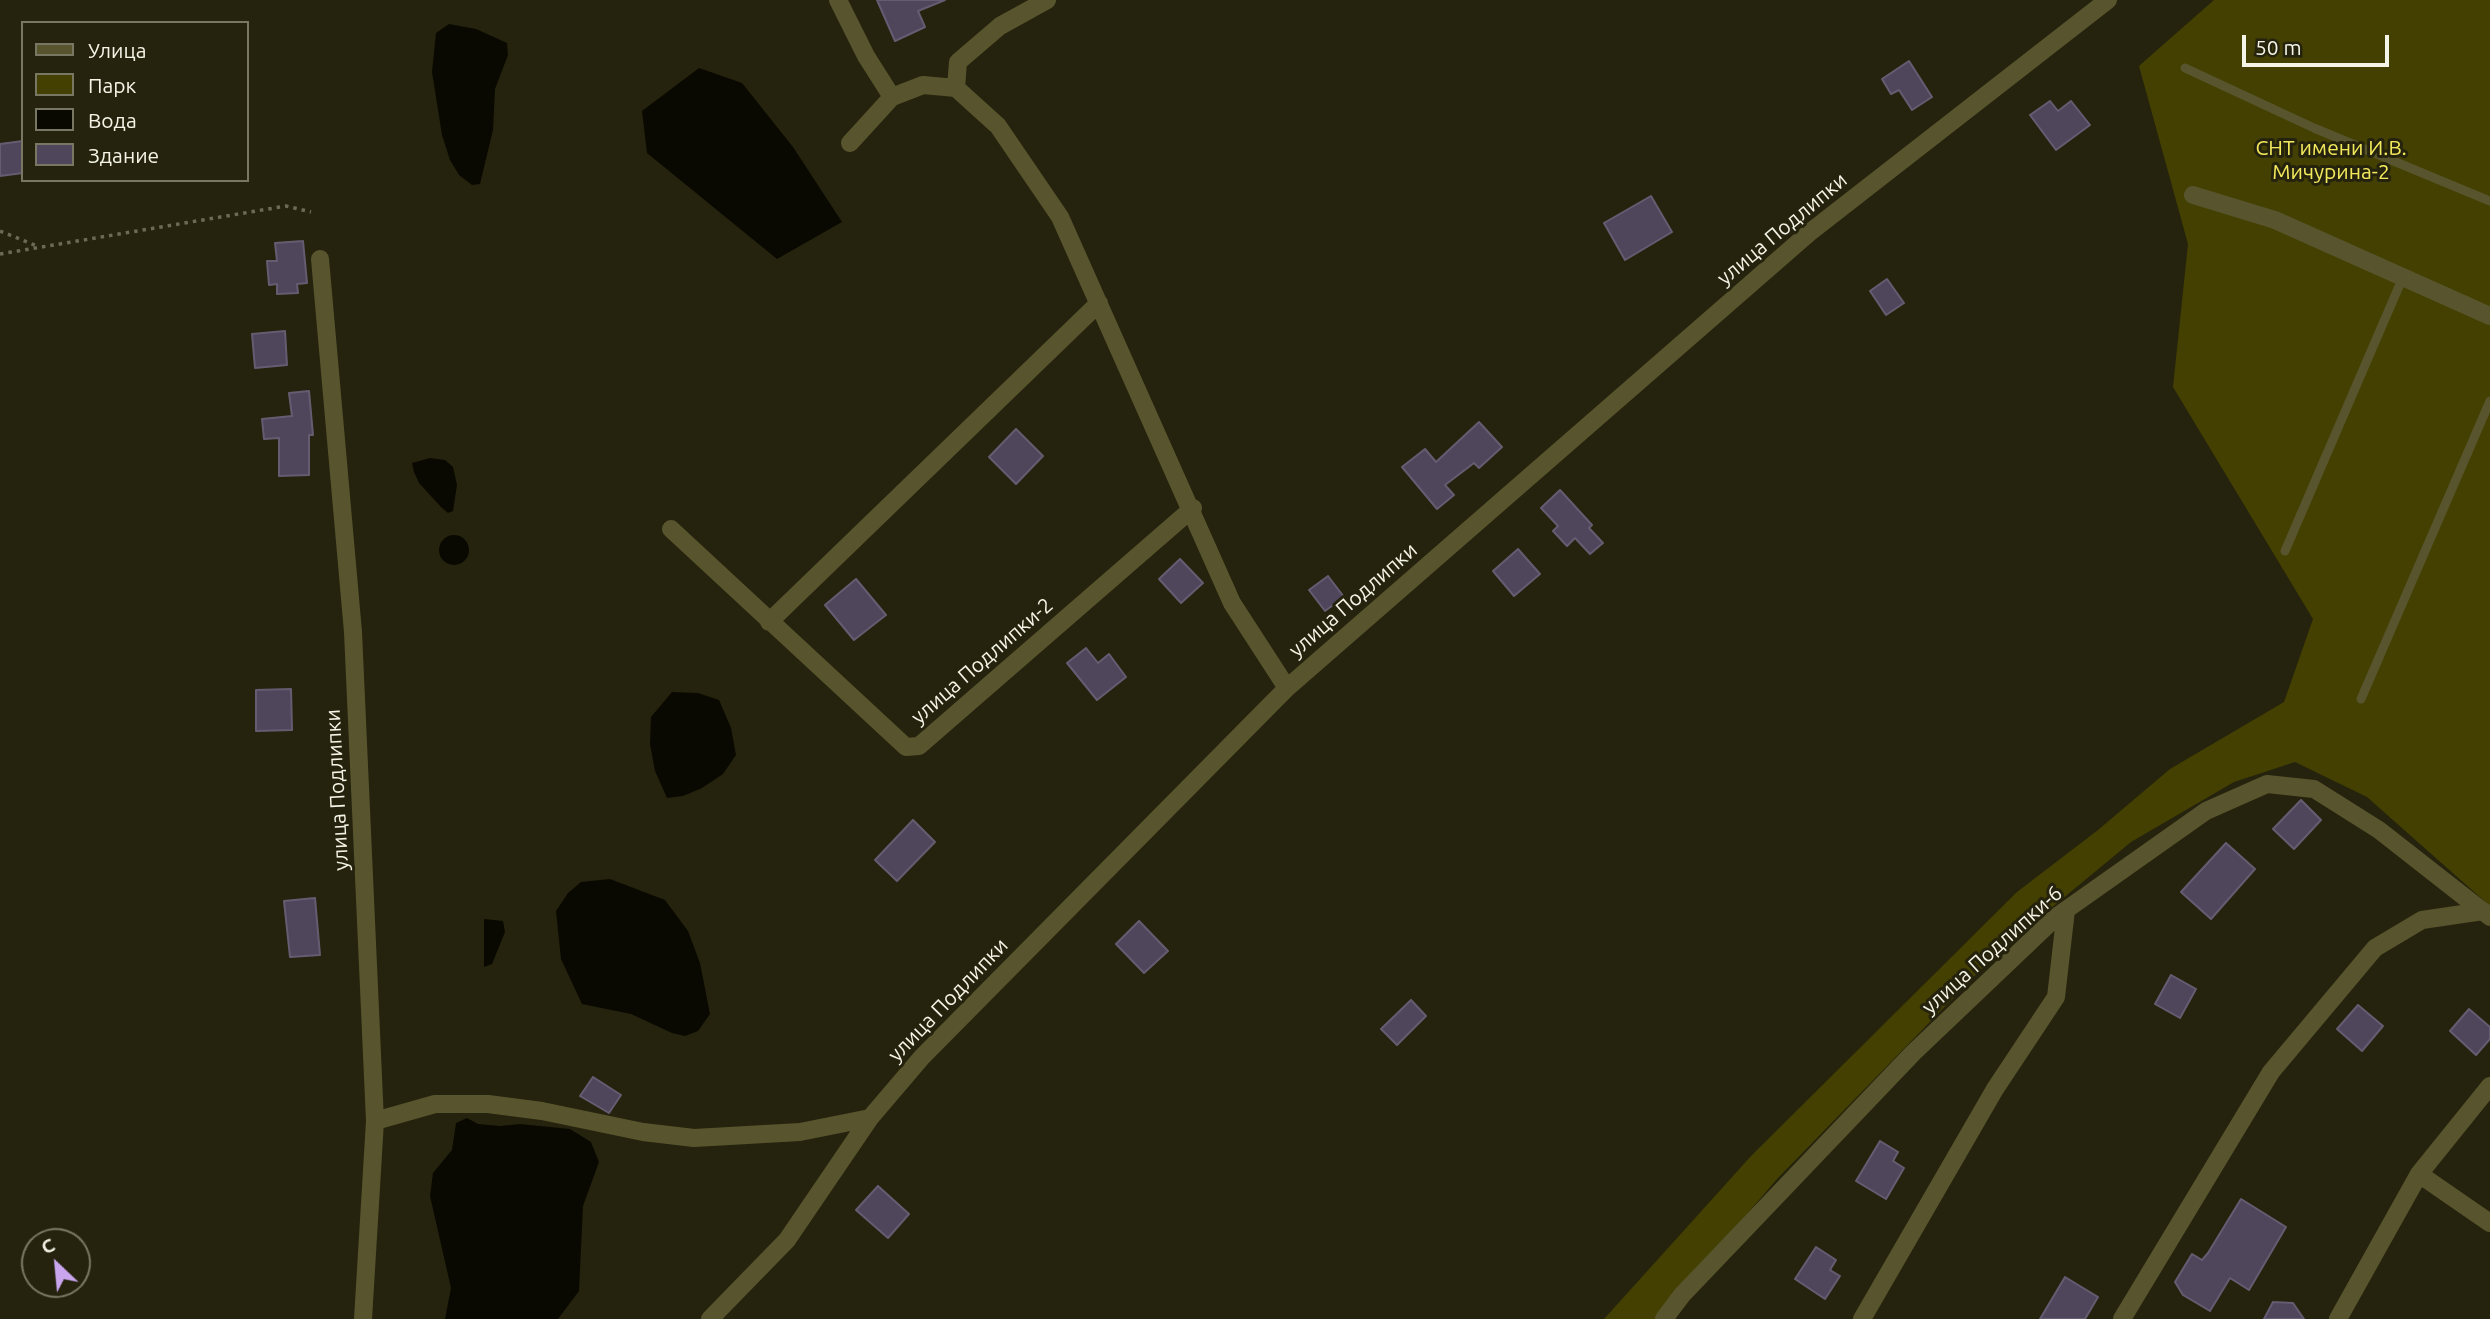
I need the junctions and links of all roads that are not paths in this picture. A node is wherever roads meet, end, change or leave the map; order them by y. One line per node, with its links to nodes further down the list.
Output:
1 (838, 0): 6 (street)
2 (1047, 0): 5 (street)
3 (2108, 0): 19 (street, улица Подлипки)
4 (2185, 68): 9 (lane)
5 (956, 88): 6 (street); 12 (street)
6 (892, 97): 7 (street)
7 (850, 143)
8 (2193, 195): 11 (street)
9 (2490, 201)
10 (320, 260): 25 (street, улица Подлипки)
11 (2403, 277): 13 (street); 17 (lane)
12 (1099, 303): 15 (street); 18 (street)
13 (2490, 316)
14 (2490, 401): 20 (lane)
15 (1193, 508): 18 (street, улица Подлипки-2); 19 (street)
16 (671, 529): 18 (street, улица Подлипки-2)
17 (2285, 551)
18 (769, 622)
19 (1287, 688): 24 (street, улица Подлипки)
20 (2361, 699)
21 (2066, 910): 22 (street, улица Подлипки-6); 30 (street, улица Подлипки-6); 31 (street)
22 (2486, 914): 32 (street, улица Подлипки-6)
23 (2490, 1086): 26 (street)
24 (870, 1118): 25 (street); 29 (street, улица Подлипки)
25 (375, 1121): 28 (street, улица Подлипки)
26 (2420, 1174): 27 (street); 33 (street)
27 (2490, 1223)
28 (363, 1319)
29 (710, 1319)
30 (1664, 1319)
31 (1862, 1319)
32 (2122, 1319)
33 (2338, 1319)

